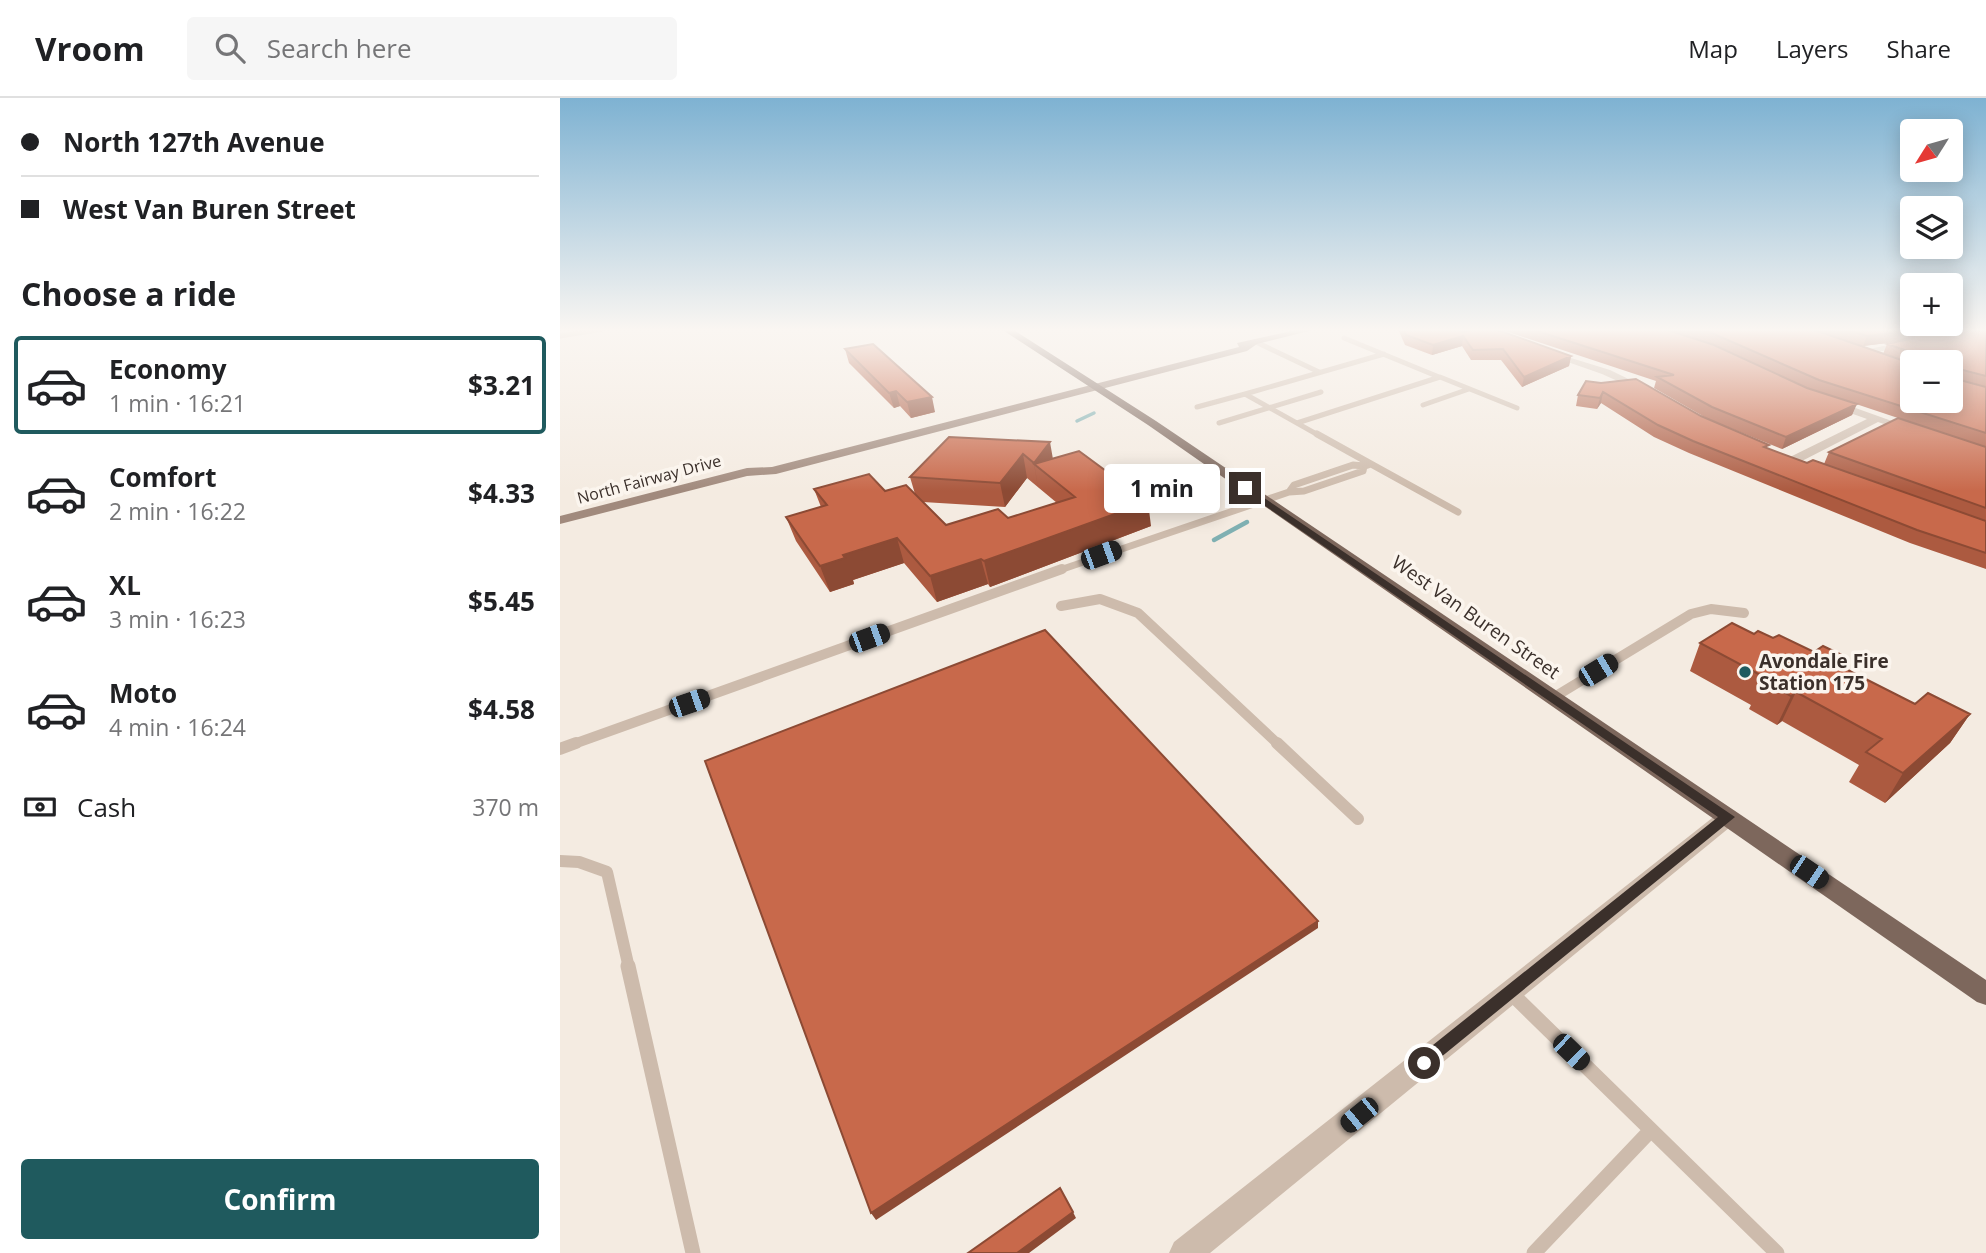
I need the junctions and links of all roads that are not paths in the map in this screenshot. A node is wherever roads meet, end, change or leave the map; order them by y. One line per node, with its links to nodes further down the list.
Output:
1 (1098, 383): 6 (street, North Fairway Drive)
2 (1282, 383): 9 (lane)
3 (1422, 383): 19 (lane)
4 (1454, 383): 7 (lane)
5 (1628, 383): 10 (street)
6 (1094, 384): 16 (street, North Fairway Drive); 21 (street, North Fairway Drive); 25 (main road, West Van Buren Street)
7 (1469, 389): 12 (lane); 15 (lane)
8 (1321, 392): 14 (lane)
9 (1245, 394): 13 (lane); 14 (lane)
10 (1657, 397)
11 (1819, 398): 17 (street)
12 (1423, 405)
13 (1197, 407)
14 (1271, 408): 18 (lane); 19 (lane)
15 (1517, 408)
16 (948, 415): 21 (street); 24 (street, North Fairway Drive)
17 (1876, 418): 20 (street); 23 (street)
18 (1219, 423)
19 (1297, 423): 22 (lane)
20 (1925, 434)
21 (842, 453): 24 (street, North Fairway Drive)
22 (1368, 465): 25 (lane); 26 (lane)
23 (1807, 465)
24 (747, 472): 27 (street, North Fairway Drive)
25 (1263, 501): 30 (main road, West Van Buren Street); 31 (lane)
26 (1458, 512)
27 (560, 520)
28 (1061, 606): 33 (lane)
29 (1744, 613): 30 (lane)
30 (1551, 699): 32 (main road, West Van Buren Street)
31 (560, 749)
32 (1728, 817): 35 (street); 36 (main road, West Van Buren Street)
33 (1358, 819)
34 (560, 861): 38 (lane)
35 (1511, 993): 37 (lane); 39 (street)
36 (1986, 994)
37 (1651, 1130): 40 (lane); 41 (lane)
38 (693, 1253)
39 (1185, 1253)
40 (1534, 1253)
41 (1777, 1253)

